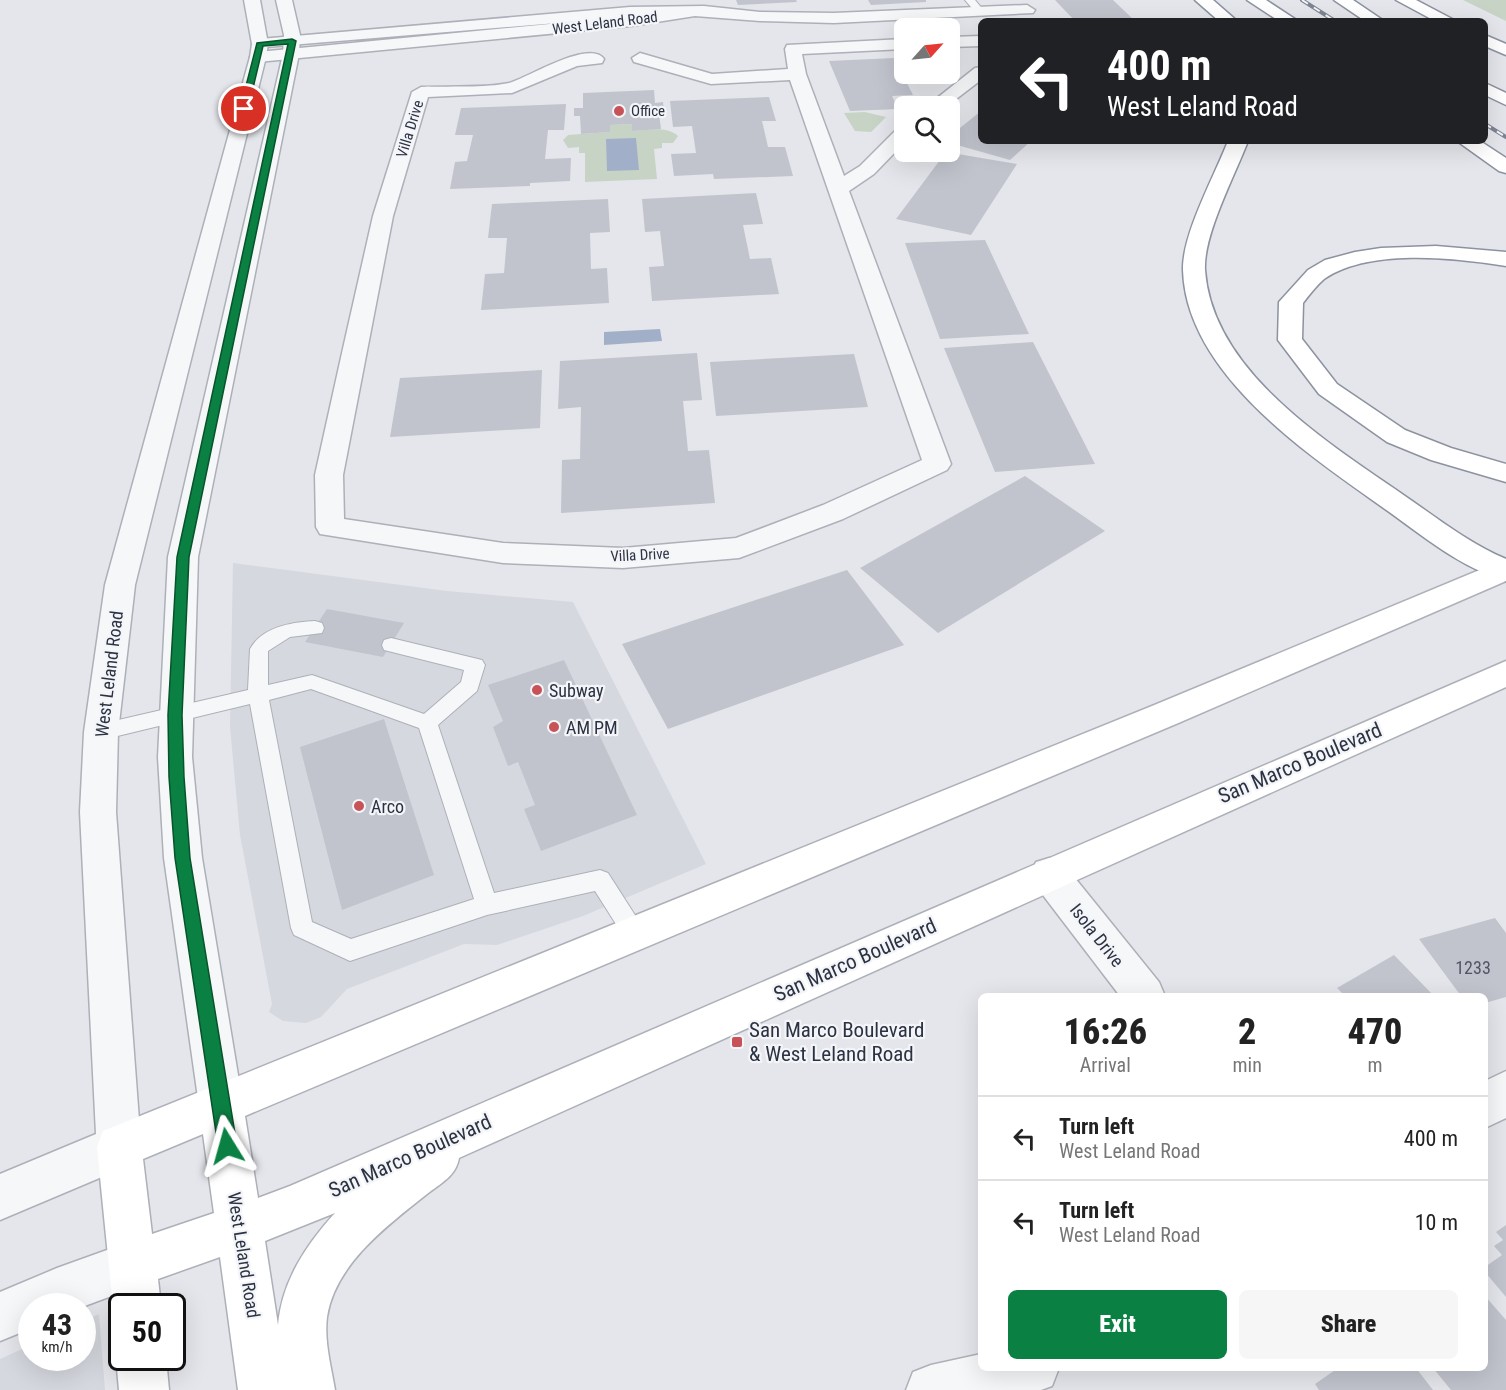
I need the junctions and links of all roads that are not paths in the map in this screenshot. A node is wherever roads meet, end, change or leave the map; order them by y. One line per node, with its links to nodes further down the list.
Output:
1 (252, 0): 24 (street, West Leland Road)
2 (284, 0): 22 (street, West Leland Road)
3 (837, 0): 11 (street)
4 (1203, 0): 13 (main road)
5 (1255, 0): 14 (main road)
6 (1342, 0): 15 (main road)
7 (1404, 0): 16 (main road)
8 (975, 6): 9 (street, West Leland Road); 12 (street, West Leland Road)
9 (1026, 10)
10 (630, 17): 11 (street, West Leland Road); 25 (street); 25 (street, West Leland Road)
11 (847, 17): 17 (street, West Leland Road)
12 (940, 18)
13 (1225, 18)
14 (1285, 18)
15 (1371, 18)
16 (1442, 18)
17 (894, 20)
18 (978, 41): 20 (street)
19 (1488, 41): 23 (main road)
20 (960, 42)
21 (894, 44): 27 (street)
22 (292, 48): 24 (street, West Leland Road); 25 (street, West Leland Road); 42 (street, West Leland Road)
23 (1506, 50)
24 (259, 51): 44 (street, West Leland Road)
25 (609, 51): 26 (street, Villa Drive); 26 (street); 27 (street, Villa Drive)
26 (556, 69): 34 (street, Villa Drive)
27 (797, 74): 34 (street, Villa Drive)
28 (978, 74): 29 (street)
29 (949, 96)
30 (894, 143): 34 (street)
31 (1238, 144): 37 (main road)
32 (1472, 144): 33 (main road)
33 (1506, 167)
34 (838, 189)
35 (1506, 259): 36 (main road)
36 (1506, 473)
37 (1505, 570): 47 (main road)
38 (315, 628): 41 (lane)
39 (391, 645): 43 (lane)
40 (1506, 674): 45 (main road, San Marco Boulevard)
41 (258, 695): 42 (lane); 43 (lane); 46 (lane)
42 (175, 715): 44 (lane); 51 (street, West Leland Road)
43 (427, 723): 46 (lane)
44 (102, 732): 53 (street, West Leland Road)
45 (1049, 874): 48 (street, Isola Drive); 52 (main road, San Marco Boulevard)
46 (487, 905): 47 (lane)
47 (634, 933): 51 (main road)
48 (1143, 993)
49 (1506, 1093): 50 (street)
50 (1488, 1104)
51 (221, 1105): 53 (main road); 55 (main road, West Leland Road)
52 (486, 1123): 55 (main road, San Marco Boulevard); 62 (main road)
53 (119, 1146): 54 (street); 56 (main road, West Leland Road)
54 (0, 1197)
55 (240, 1227): 56 (main road, San Marco Boulevard); 61 (main road, West Leland Road)
56 (134, 1286): 57 (street, San Marco Boulevard)
57 (0, 1317)
58 (142, 1371): 60 (main road)
59 (1020, 1371): 63 (street)
60 (144, 1390)
61 (263, 1390)
62 (310, 1390)
63 (931, 1390)

